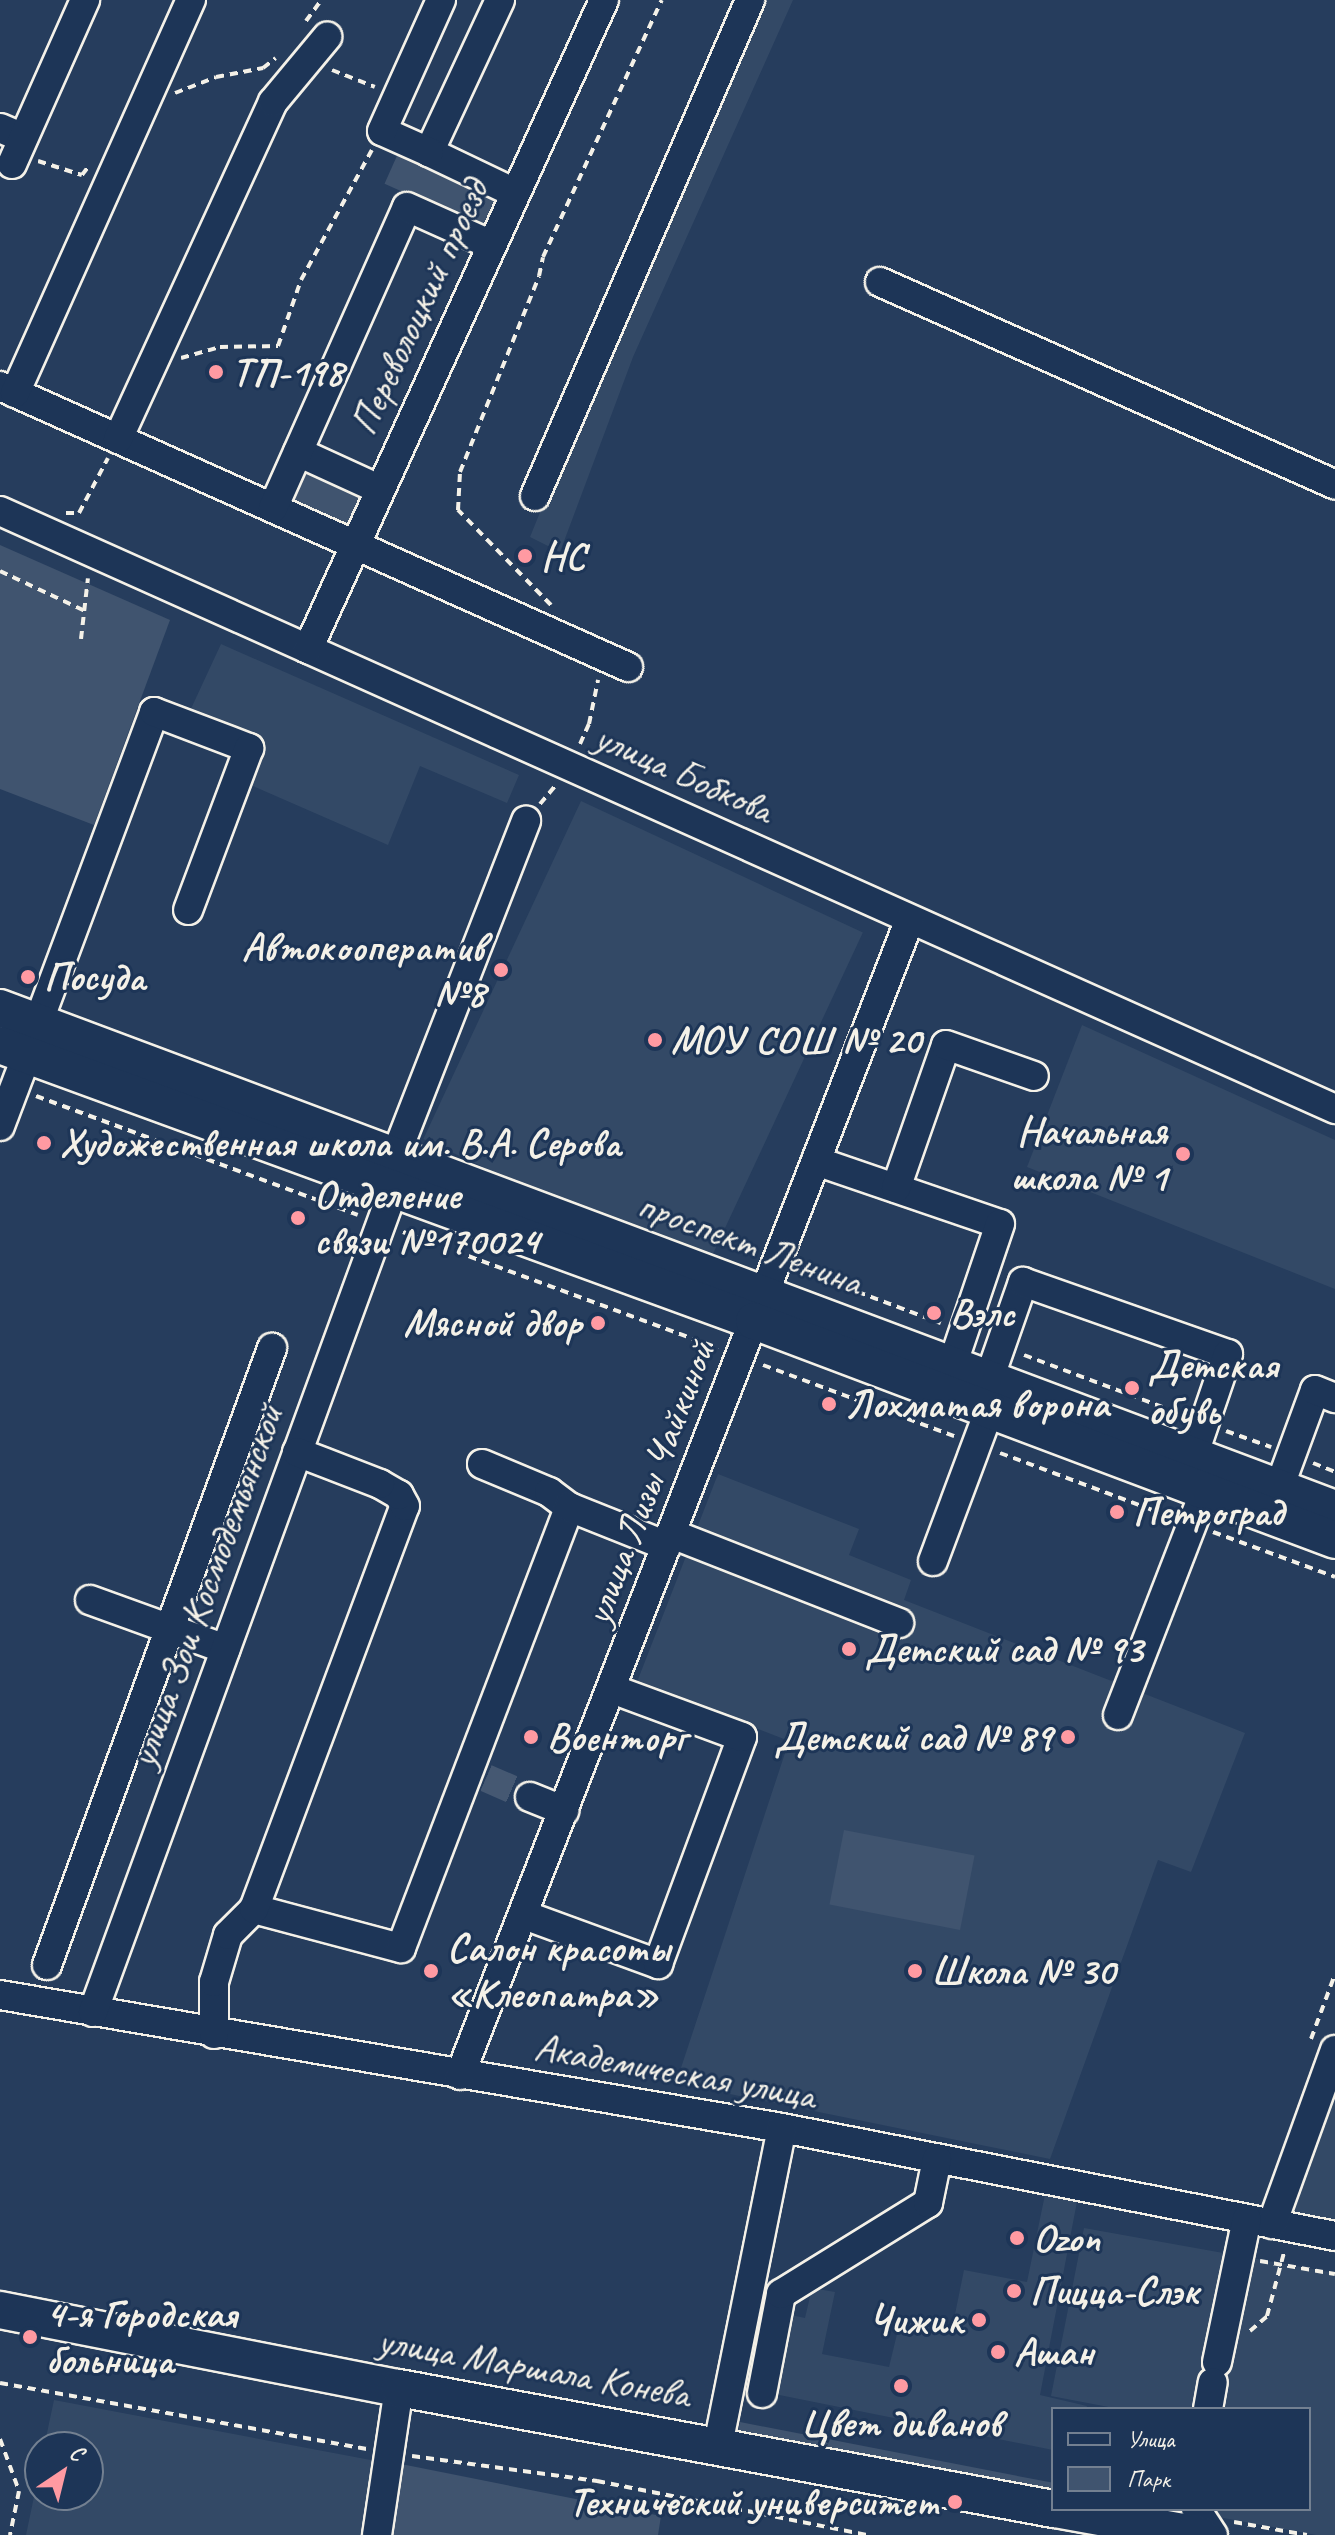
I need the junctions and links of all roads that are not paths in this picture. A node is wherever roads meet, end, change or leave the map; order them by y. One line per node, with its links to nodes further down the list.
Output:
1 (85, 0): 8 (street)
2 (191, 0): 14 (street)
3 (441, 0): 9 (street)
4 (500, 0): 9 (street)
5 (604, 0): 11 (street, Переволоцкий проезд)
6 (750, 0): 19 (street)
7 (327, 37): 15 (street)
8 (12, 133): 10 (street)
9 (429, 152): 11 (street)
10 (12, 164)
11 (515, 193): 12 (street, Переволоцкий проезд)
12 (492, 245): 16 (street); 18 (street, Переволоцкий проезд)
13 (880, 282): 17 (street)
14 (8, 389): 15 (street)
15 (118, 439): 20 (street)
16 (298, 452): 18 (street); 20 (street)
17 (1335, 485)
18 (379, 489): 22 (street, Переволоцкий проезд)
19 (535, 496)
20 (273, 508): 22 (street)
21 (0, 511): 23 (street, улица Бобкова)
22 (355, 545): 23 (street, Переволоцкий проезд); 24 (street)
23 (308, 649): 27 (street, улица Бобкова)
24 (628, 667)
25 (526, 821): 34 (street, улица Зои Космодемьянской)
26 (188, 910): 29 (street)
27 (910, 919): 31 (street, улица Бобкова); 33 (street, улица Лизы Чайкиной)
28 (0, 1008): 29 (main road, проспект Ленина)
29 (22, 1041): 32 (street); 34 (main road, проспект Ленина)
30 (1034, 1076): 35 (street)
31 (1335, 1109)
32 (0, 1126)
33 (816, 1161): 35 (street); 36 (street, улица Лизы Чайкиной)
34 (403, 1171): 36 (main road, проспект Ленина); 42 (street, улица Зои Космодемьянской)
35 (896, 1188): 38 (street)
36 (759, 1308): 38 (main road, проспект Ленина); 39 (main road, проспект Ленина); 48 (street, улица Лизы Чайкиной)
37 (272, 1348): 53 (street)
38 (952, 1366): 39 (main road, проспект Ленина)
39 (989, 1395): 41 (main road, проспект Ленина); 41 (street); 45 (main road, проспект Ленина); 50 (street)
40 (1335, 1398): 44 (street)
41 (1198, 1439): 44 (main road, проспект Ленина)
42 (297, 1452): 54 (street, улица Зои Космодемьянской); 59 (street)
43 (482, 1464): 46 (street)
44 (1285, 1471): 47 (main road, проспект Ленина)
45 (1205, 1491): 49 (main road, проспект Ленина); 56 (street)
46 (569, 1507): 48 (street); 59 (street)
47 (1335, 1509)
48 (670, 1540): 52 (street); 55 (street, улица Лизы Чайкиной)
49 (1335, 1540)
50 (933, 1561)
51 (90, 1600): 53 (street)
52 (899, 1623)
53 (169, 1629): 54 (street); 61 (street)
54 (225, 1649): 63 (street, улица Зои Космодемьянской)
55 (612, 1689): 58 (street, улица Лизы Чайкиной); 60 (street)
56 (1118, 1715)
57 (530, 1797): 58 (street)
58 (564, 1811): 60 (street, улица Лизы Чайкиной)
59 (254, 1909): 64 (street)
60 (524, 1915): 66 (street, улица Лизы Чайкиной)
61 (47, 1965)
62 (0, 1995): 63 (street, Академическая улица)
63 (93, 2012): 64 (street, Академическая улица)
64 (214, 2034): 66 (street, Академическая улица)
65 (1335, 2050): 69 (street)
66 (460, 2075): 67 (street, Академическая улица)
67 (782, 2128): 68 (street, Академическая улица); 75 (street)
68 (937, 2159): 69 (street, Академическая улица); 74 (street)
69 (1270, 2224): 70 (street, Академическая улица); 72 (street)
70 (1335, 2236)
71 (0, 2310): 73 (main road, улица Маршала Конева)
72 (1214, 2374)
73 (399, 2388): 75 (main road, улица Маршала Конева); 79 (street)
74 (762, 2393)
75 (718, 2445): 76 (main road, улица Маршала Конева)
76 (1051, 2508)
77 (1065, 2511): 80 (main road, улица Маршала Конева)
78 (1197, 2511): 81 (street)
79 (377, 2535)
80 (1200, 2535)
81 (1213, 2535)

